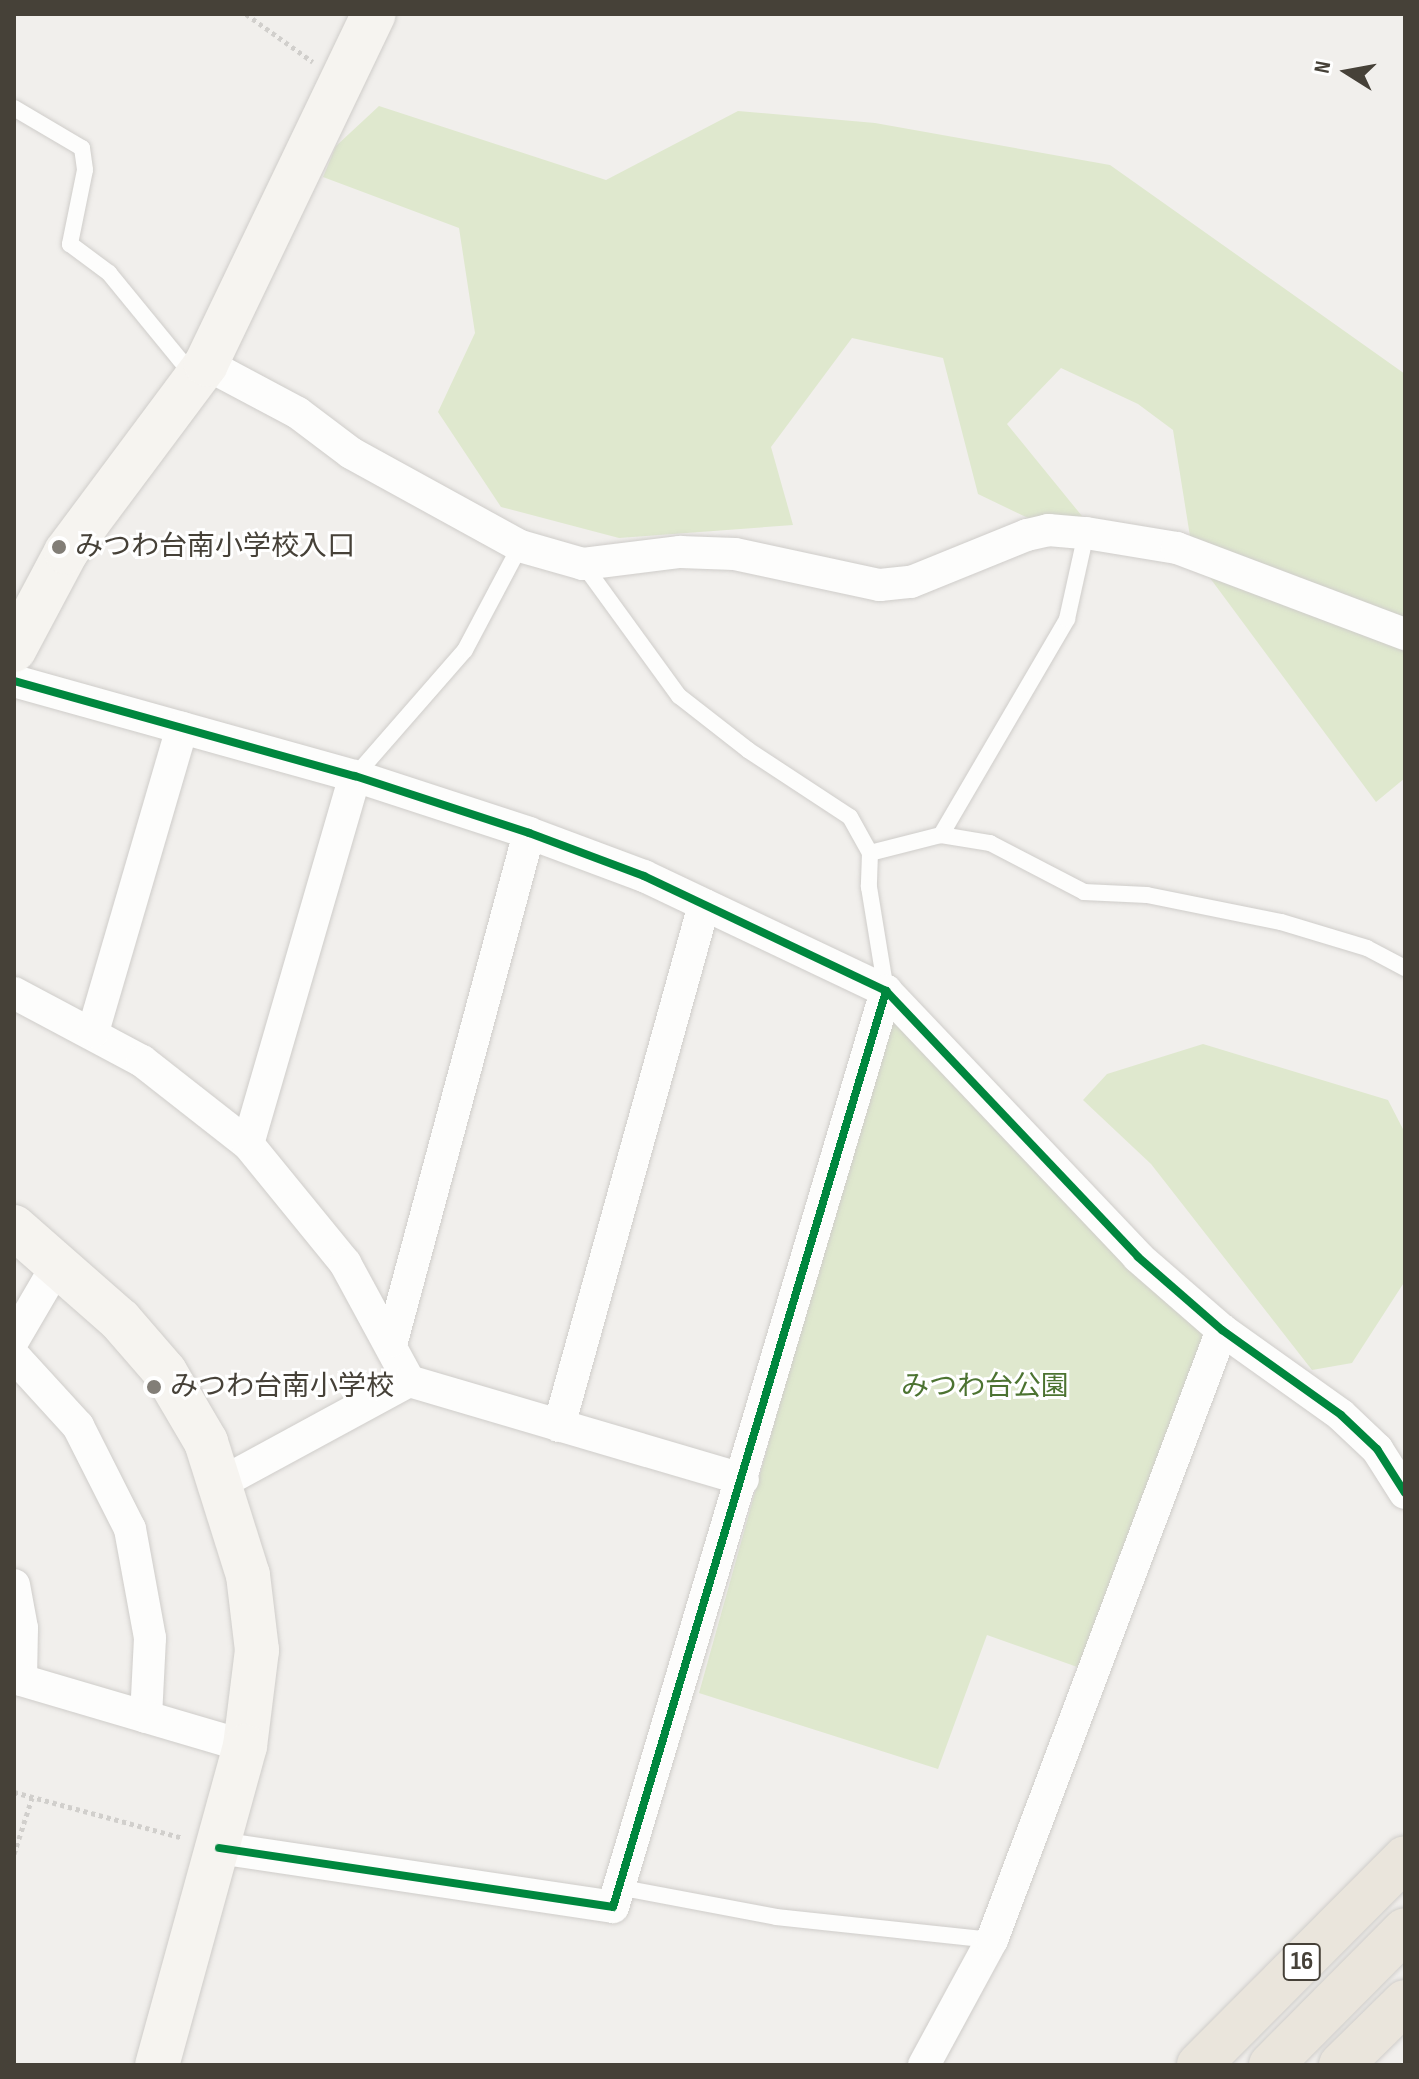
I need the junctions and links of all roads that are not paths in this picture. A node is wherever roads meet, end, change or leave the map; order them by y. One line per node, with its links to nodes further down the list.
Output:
1 (374, 14): 3 (street)
2 (14, 108): 3 (lane)
3 (200, 371): 5 (street); 8 (street)
4 (1086, 533): 6 (street); 7 (street); 13 (lane)
5 (520, 546): 6 (street); 11 (lane)
6 (583, 564): 14 (lane)
7 (1405, 634)
8 (14, 650)
9 (14, 681): 10 (street)
10 (182, 728): 11 (street); 19 (street)
11 (355, 776): 12 (street); 20 (street)
12 (529, 833): 15 (street); 25 (street)
13 (941, 835): 14 (lane); 16 (lane)
14 (870, 853): 17 (lane)
15 (704, 905): 17 (street); 28 (street)
16 (1405, 968)
17 (886, 991): 23 (street); 29 (street)
18 (14, 993): 19 (street)
19 (93, 1032): 20 (street)
20 (248, 1144): 25 (street)
21 (14, 1227): 22 (street)
22 (59, 1262): 24 (street); 30 (street)
23 (1222, 1330): 31 (street); 40 (street)
24 (14, 1339)
25 (392, 1341): 27 (street)
26 (14, 1356): 34 (street)
27 (409, 1381): 28 (street); 30 (street)
28 (559, 1426): 29 (street)
29 (743, 1479): 38 (street)
30 (221, 1483): 35 (street)
31 (1404, 1485)
32 (14, 1585): 33 (street)
33 (18, 1679): 34 (street)
34 (146, 1717): 35 (street)
35 (245, 1746): 36 (street)
36 (219, 1848): 38 (street); 42 (street)
37 (1405, 1858): 44 (highway, 16)
38 (623, 1888): 40 (lane)
39 (1405, 1930): 45 (highway)
40 (992, 1940): 43 (street)
41 (1405, 2002): 46 (highway)
42 (157, 2065)
43 (924, 2065)
44 (1199, 2065)
45 (1271, 2065)
46 (1341, 2065)

